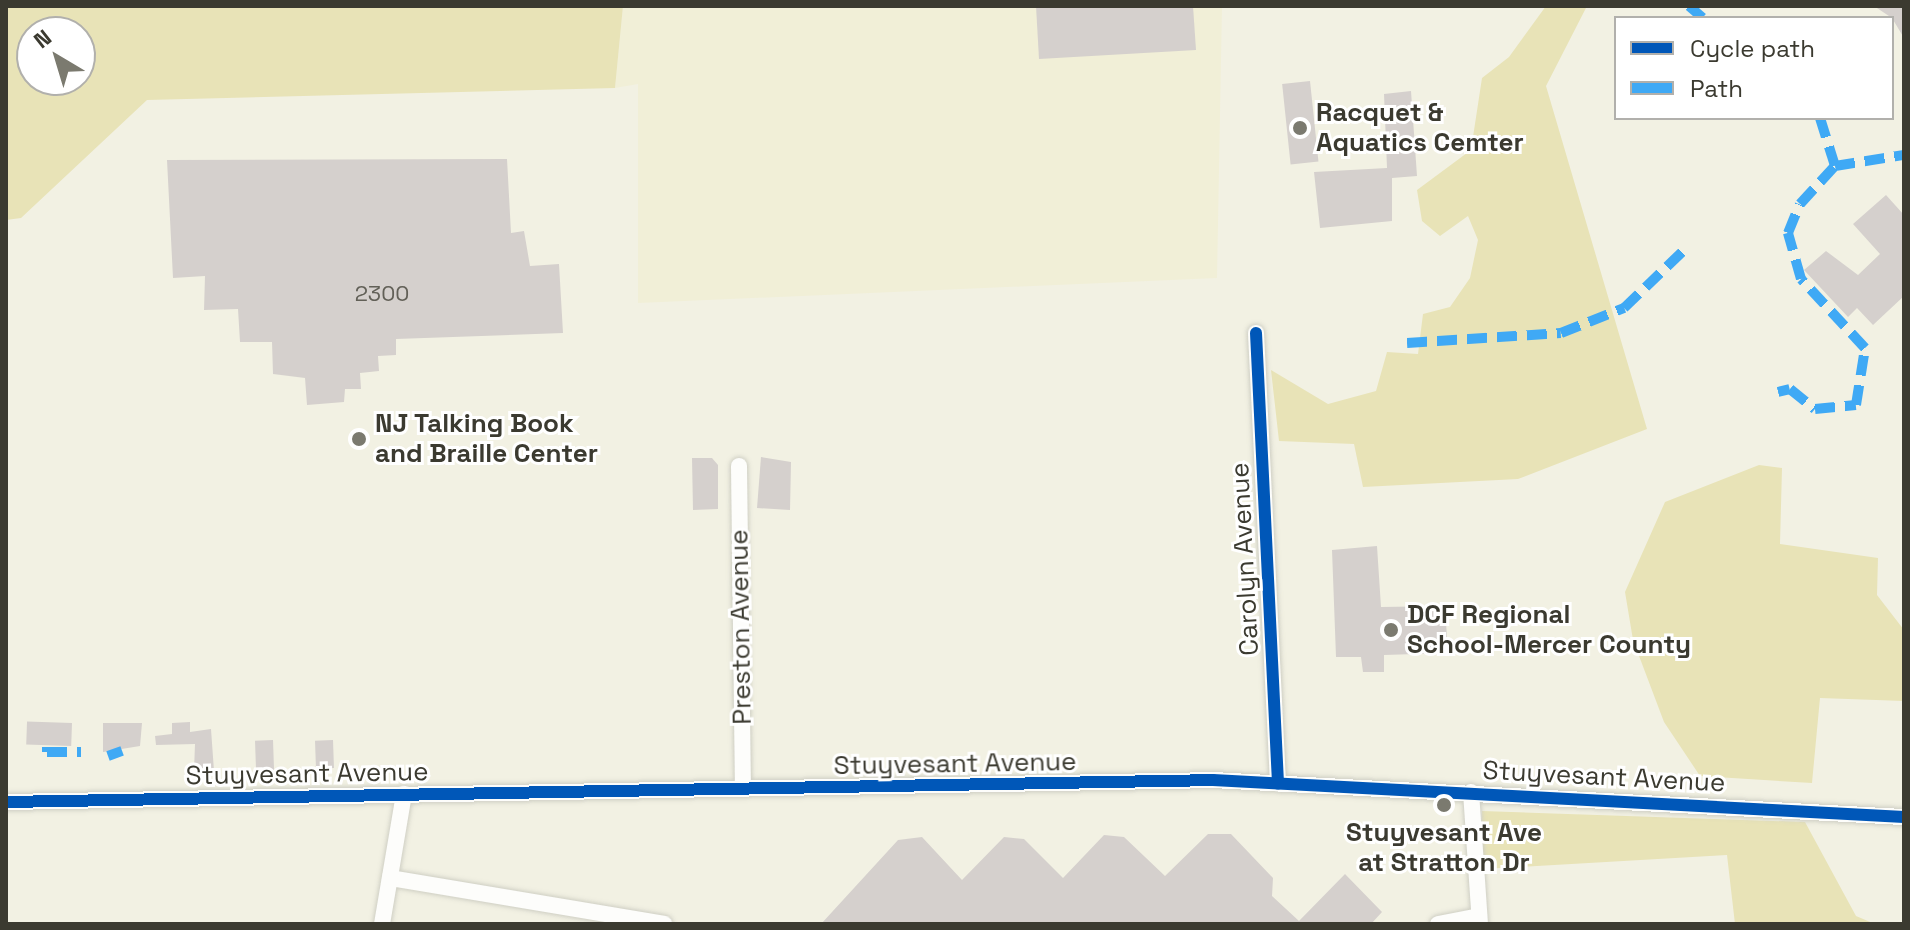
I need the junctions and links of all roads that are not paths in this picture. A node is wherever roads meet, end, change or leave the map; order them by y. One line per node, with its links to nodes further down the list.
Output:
1 (1256, 333): 3 (street, Carolyn Avenue)
2 (739, 466): 4 (street, Preston Avenue)
3 (1278, 783): 4 (street, Stuyvesant Avenue); 5 (street, Stuyvesant Avenue)
4 (743, 788): 6 (street, Stuyvesant Avenue)
5 (1471, 792): 8 (street, Stuyvesant Avenue); 10 (street)
6 (404, 794): 7 (street, Stuyvesant Avenue); 9 (street)
7 (6, 802)
8 (1904, 817)
9 (390, 878): 11 (street); 12 (street)
10 (1479, 920): 13 (street)
11 (382, 924)
12 (664, 924)
13 (1438, 924)

